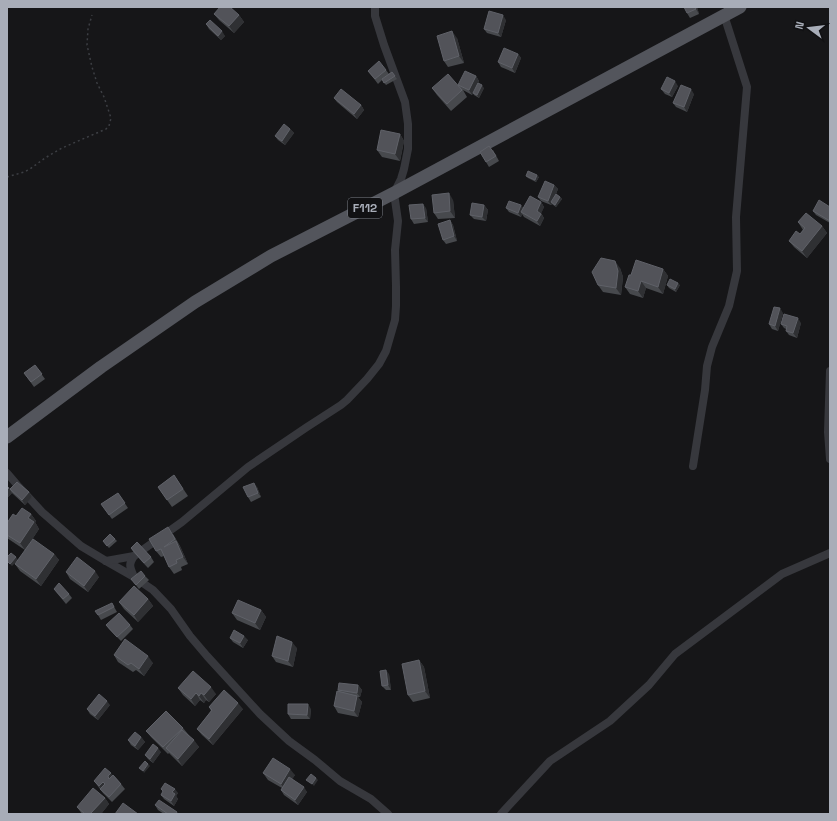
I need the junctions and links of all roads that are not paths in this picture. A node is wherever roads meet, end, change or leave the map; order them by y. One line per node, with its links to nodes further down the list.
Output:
1 (375, 7): 4 (street)
2 (740, 7): 3 (main road, F112)
3 (724, 15): 5 (main road, F112); 10 (street)
4 (404, 169): 5 (street); 6 (street)
5 (417, 180): 6 (main road, F112)
6 (394, 193): 8 (main road, F112); 13 (street)
7 (830, 371): 9 (street)
8 (7, 438)
9 (830, 459)
10 (693, 466)
11 (7, 473): 14 (street)
12 (830, 553): 17 (street)
13 (134, 556): 14 (street); 15 (street)
14 (106, 561): 15 (street)
15 (134, 577): 16 (street)
16 (388, 814)
17 (501, 814)

